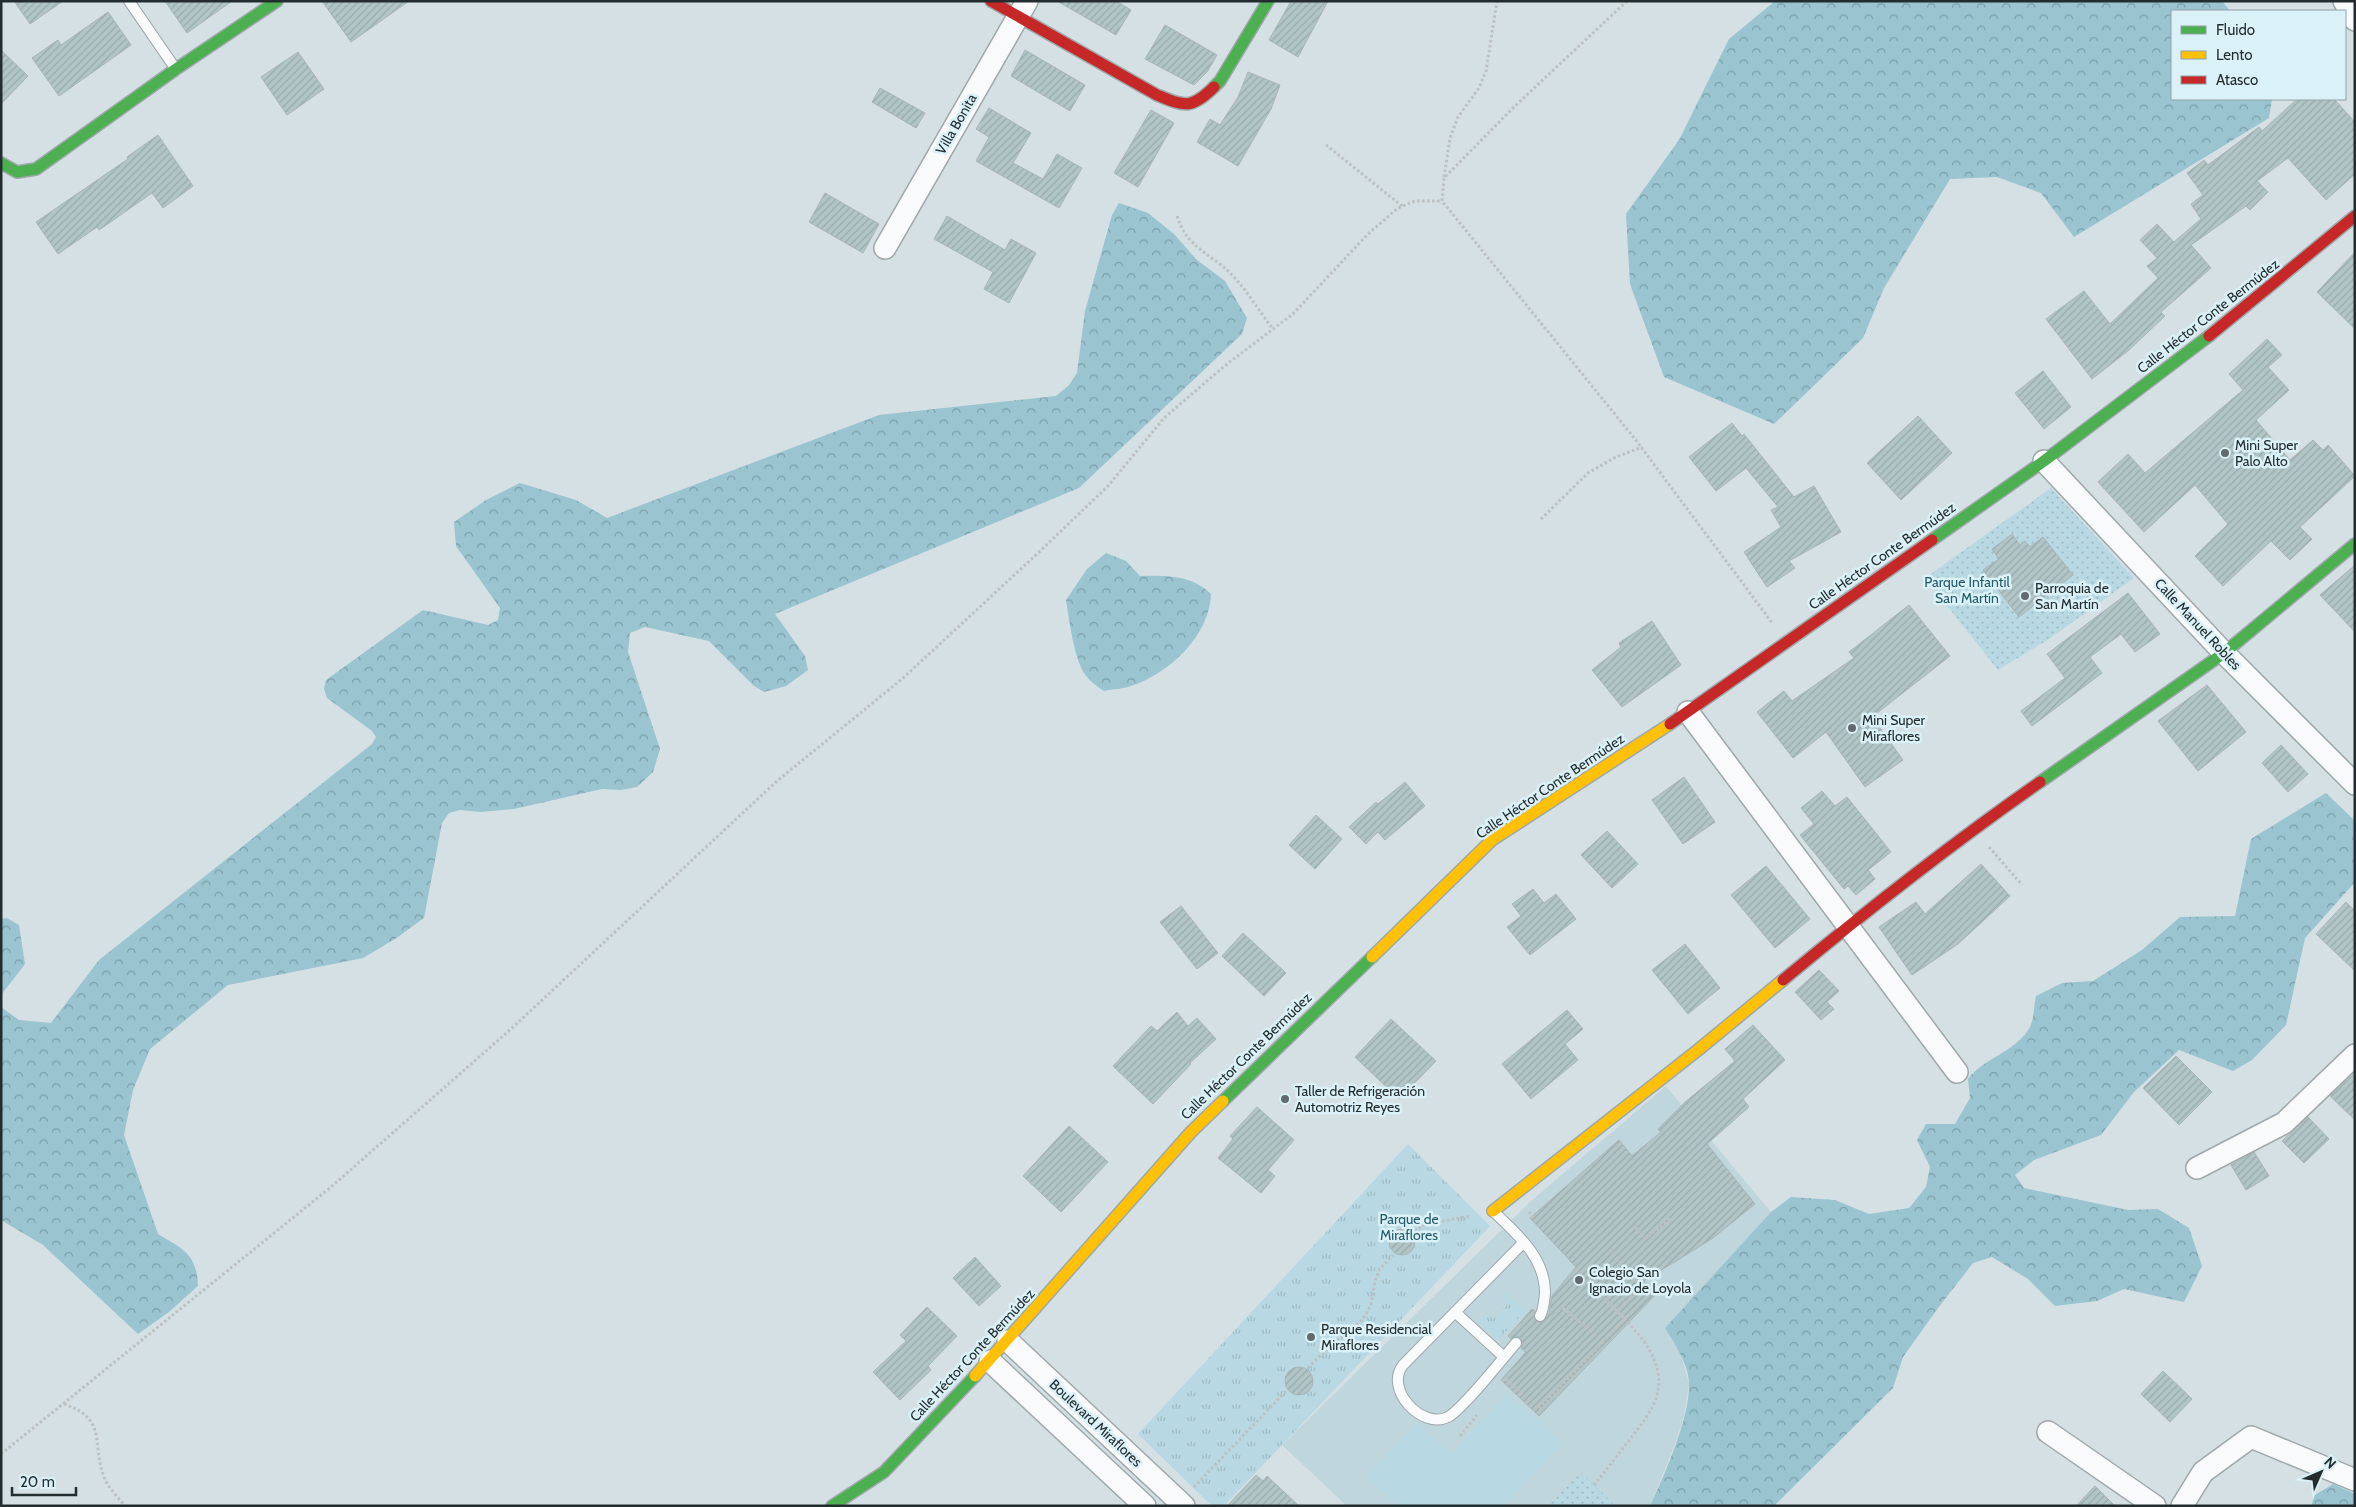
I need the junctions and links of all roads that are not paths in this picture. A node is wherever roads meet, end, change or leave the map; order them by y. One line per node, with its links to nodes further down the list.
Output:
1 (129, 1): 8 (lane)
2 (277, 1): 8 (street)
3 (991, 1): 6 (street)
4 (1268, 1): 6 (street)
5 (2344, 1): 7 (street)
6 (1023, 8): 11 (street, Villa Bonita)
7 (2355, 20)
8 (176, 69): 9 (street)
9 (1, 163)
10 (2355, 216): 12 (street, Calle Héctor Conte Bermúdez)
11 (885, 248)
12 (2044, 460): 14 (street, Calle Manuel Robles); 15 (street, Calle Héctor Conte Bermúdez)
13 (2355, 544): 14 (street)
14 (2224, 653): 16 (street, Calle Manuel Robles); 17 (street)
15 (1688, 712): 17 (street); 25 (street, Calle Héctor Conte Bermúdez)
16 (2355, 784)
17 (1847, 927): 19 (street); 21 (street)
18 (2355, 1056): 20 (street)
19 (1957, 1072)
20 (2197, 1168)
21 (1493, 1211): 22 (lane)
22 (1524, 1242): 23 (lane); 24 (lane)
23 (1455, 1312): 27 (lane); 27 (lane)
24 (1540, 1316)
25 (1008, 1341): 28 (street, Calle Héctor Conte Bermúdez); 31 (street, Boulevard Miraflores)
26 (1516, 1343): 27 (lane)
27 (1504, 1357)
28 (990, 1361): 32 (street, Calle Héctor Conte Bermúdez); 33 (street)
29 (2048, 1432): 34 (street)
30 (2355, 1480): 35 (street)
31 (1182, 1504)
32 (832, 1506)
33 (1145, 1506)
34 (2155, 1506)
35 (2182, 1506)

